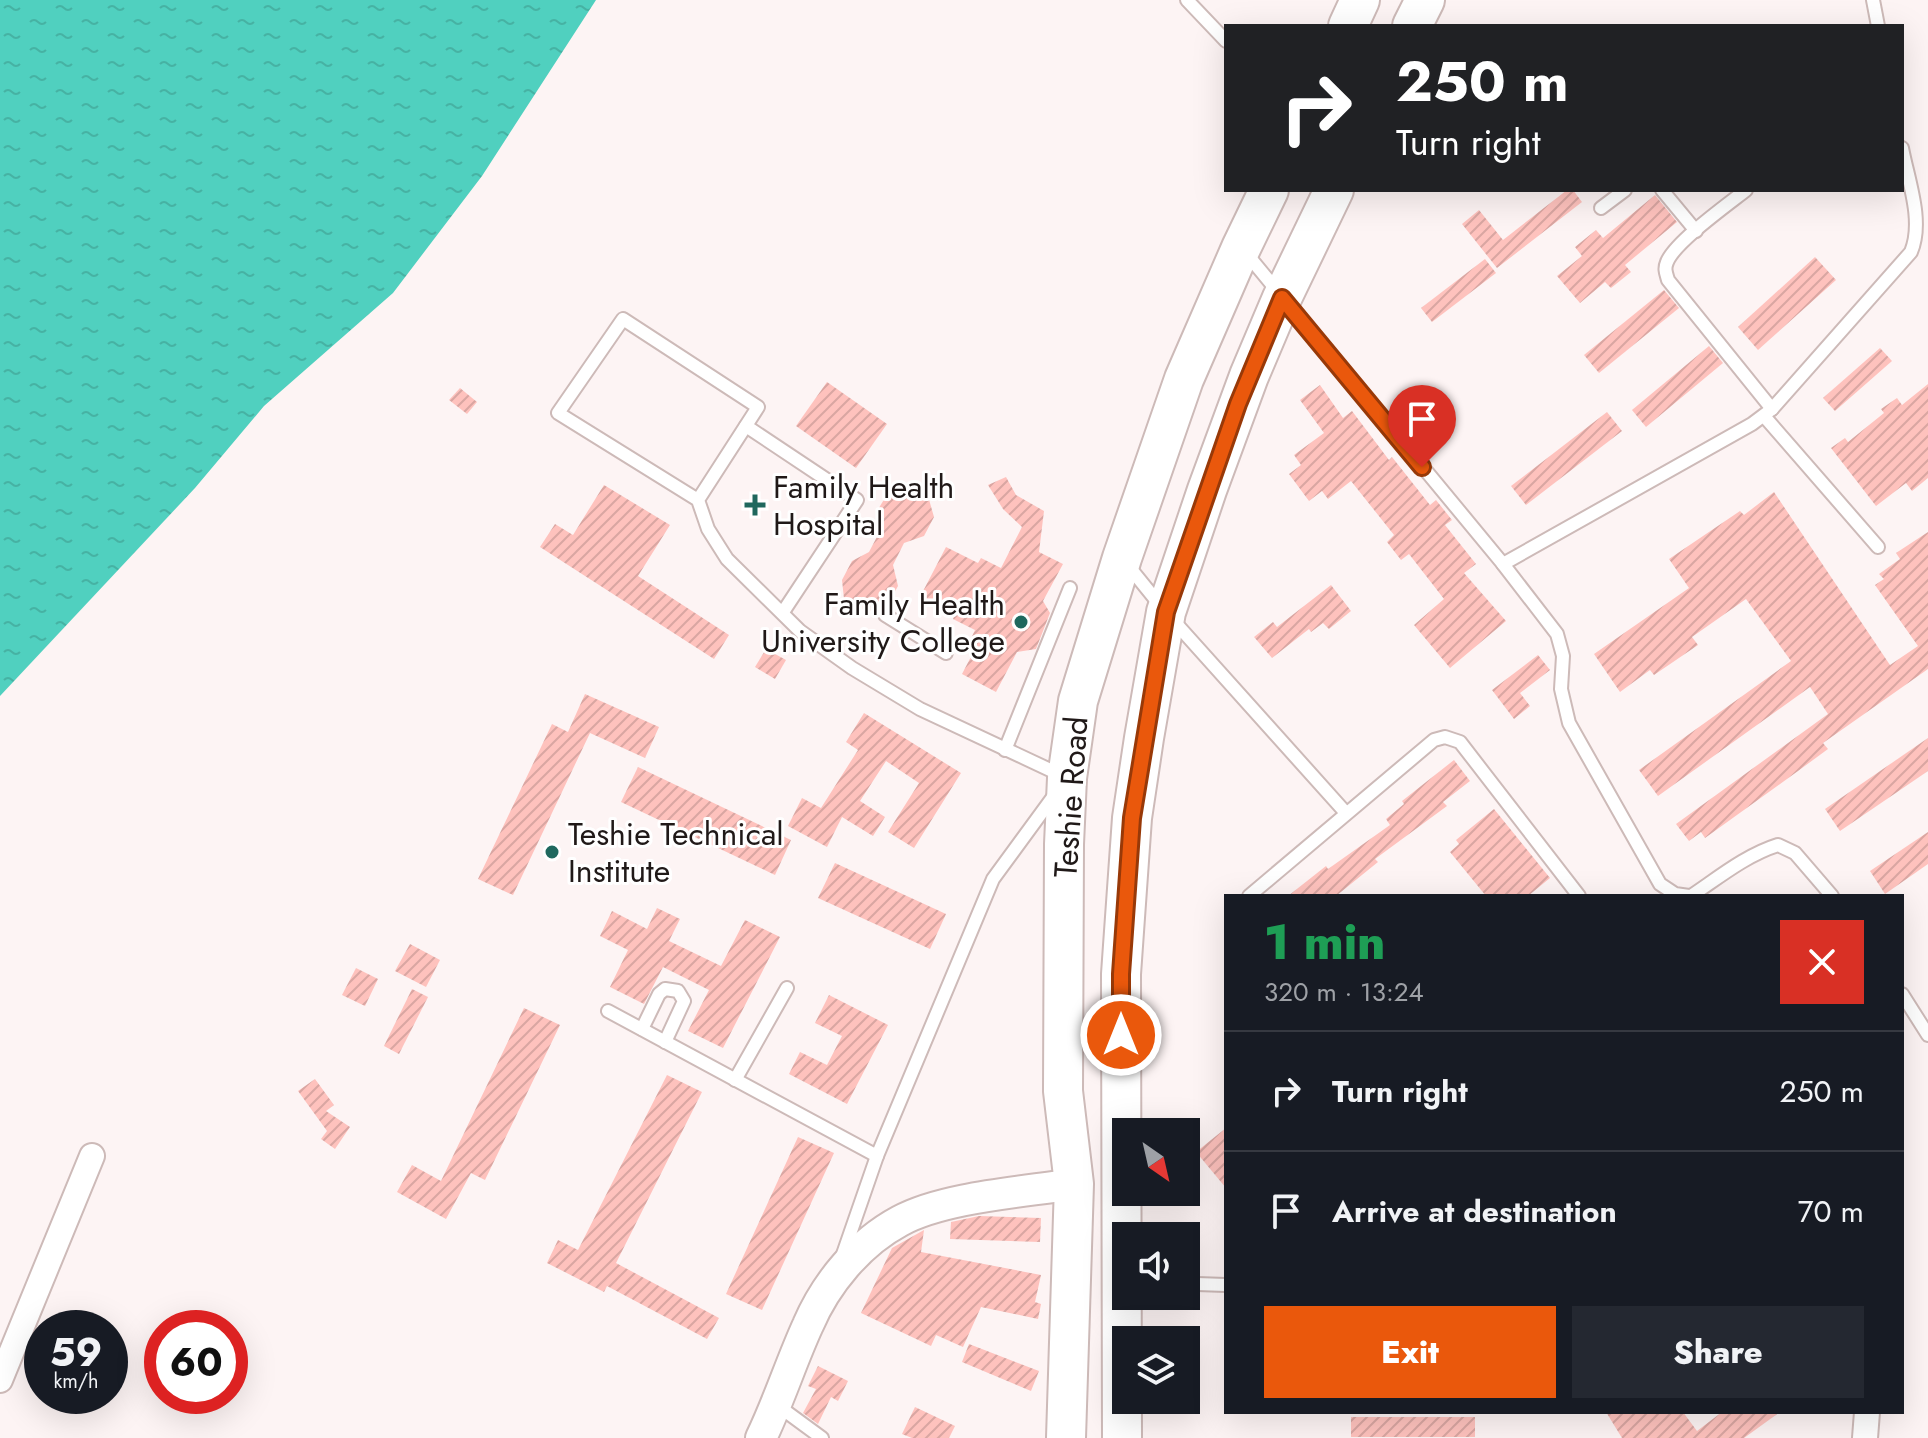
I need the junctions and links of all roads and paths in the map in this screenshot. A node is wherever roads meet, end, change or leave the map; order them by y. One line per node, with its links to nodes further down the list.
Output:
1 (1187, 0): 8 (lane)
2 (1360, 0): 5 (main road)
3 (1425, 0): 6 (main road)
4 (1873, 0): 7 (lane)
5 (1349, 24)
6 (1413, 24)
7 (1878, 24)
8 (1224, 39)
9 (1904, 158): 17 (lane)
10 (1268, 192): 19 (main road, Teshie Road)
11 (1333, 192): 20 (main road, Teshie Road)
12 (1622, 192): 15 (lane)
13 (1664, 192): 18 (lane)
14 (1744, 192): 18 (lane)
15 (1601, 208)
16 (1928, 209): 17 (lane)
17 (1914, 210): 21 (lane)
18 (1696, 231): 21 (lane)
19 (1241, 248): 20 (lane); 25 (main road, Teshie Road)
20 (1282, 298): 26 (lane); 29 (main road, Teshie Road)
21 (1768, 412): 24 (lane); 26 (lane)
22 (746, 426): 23 (lane); 23 (lane); 28 (lane)
23 (698, 500): 28 (lane)
24 (1878, 547)
25 (1122, 558): 29 (lane); 33 (main road, Teshie Road)
26 (1503, 564): 37 (lane)
27 (1070, 588): 32 (lane)
28 (783, 612): 32 (lane)
29 (1166, 612): 34 (lane); 59 (main road, Teshie Road)
30 (885, 615): 31 (lane)
31 (946, 653)
32 (1005, 750): 33 (lane)
33 (1067, 778): 48 (lane); 49 (main road, Teshie Road)
34 (1346, 813): 35 (lane); 36 (lane)
35 (1251, 894)
36 (1577, 894)
37 (1675, 894)
38 (1693, 894): 39 (lane)
39 (1830, 894)
40 (787, 988): 46 (lane)
41 (1904, 997): 44 (lane)
42 (608, 1011): 43 (lane)
43 (642, 1029): 45 (lane); 45 (lane)
44 (1928, 1035)
45 (665, 1042): 46 (lane)
46 (735, 1080): 48 (lane)
47 (92, 1156): 53 (street)
48 (877, 1156): 50 (lane)
49 (1074, 1184): 50 (street); 58 (main road, Teshie Road)
50 (835, 1278): 54 (street)
51 (1200, 1284): 52 (lane)
52 (1224, 1285)
53 (0, 1380)
54 (777, 1405): 56 (street); 57 (lane)
55 (1867, 1414): 60 (street)
56 (761, 1438)
57 (822, 1438)
58 (1066, 1438)
59 (1122, 1438)
60 (1865, 1438)

